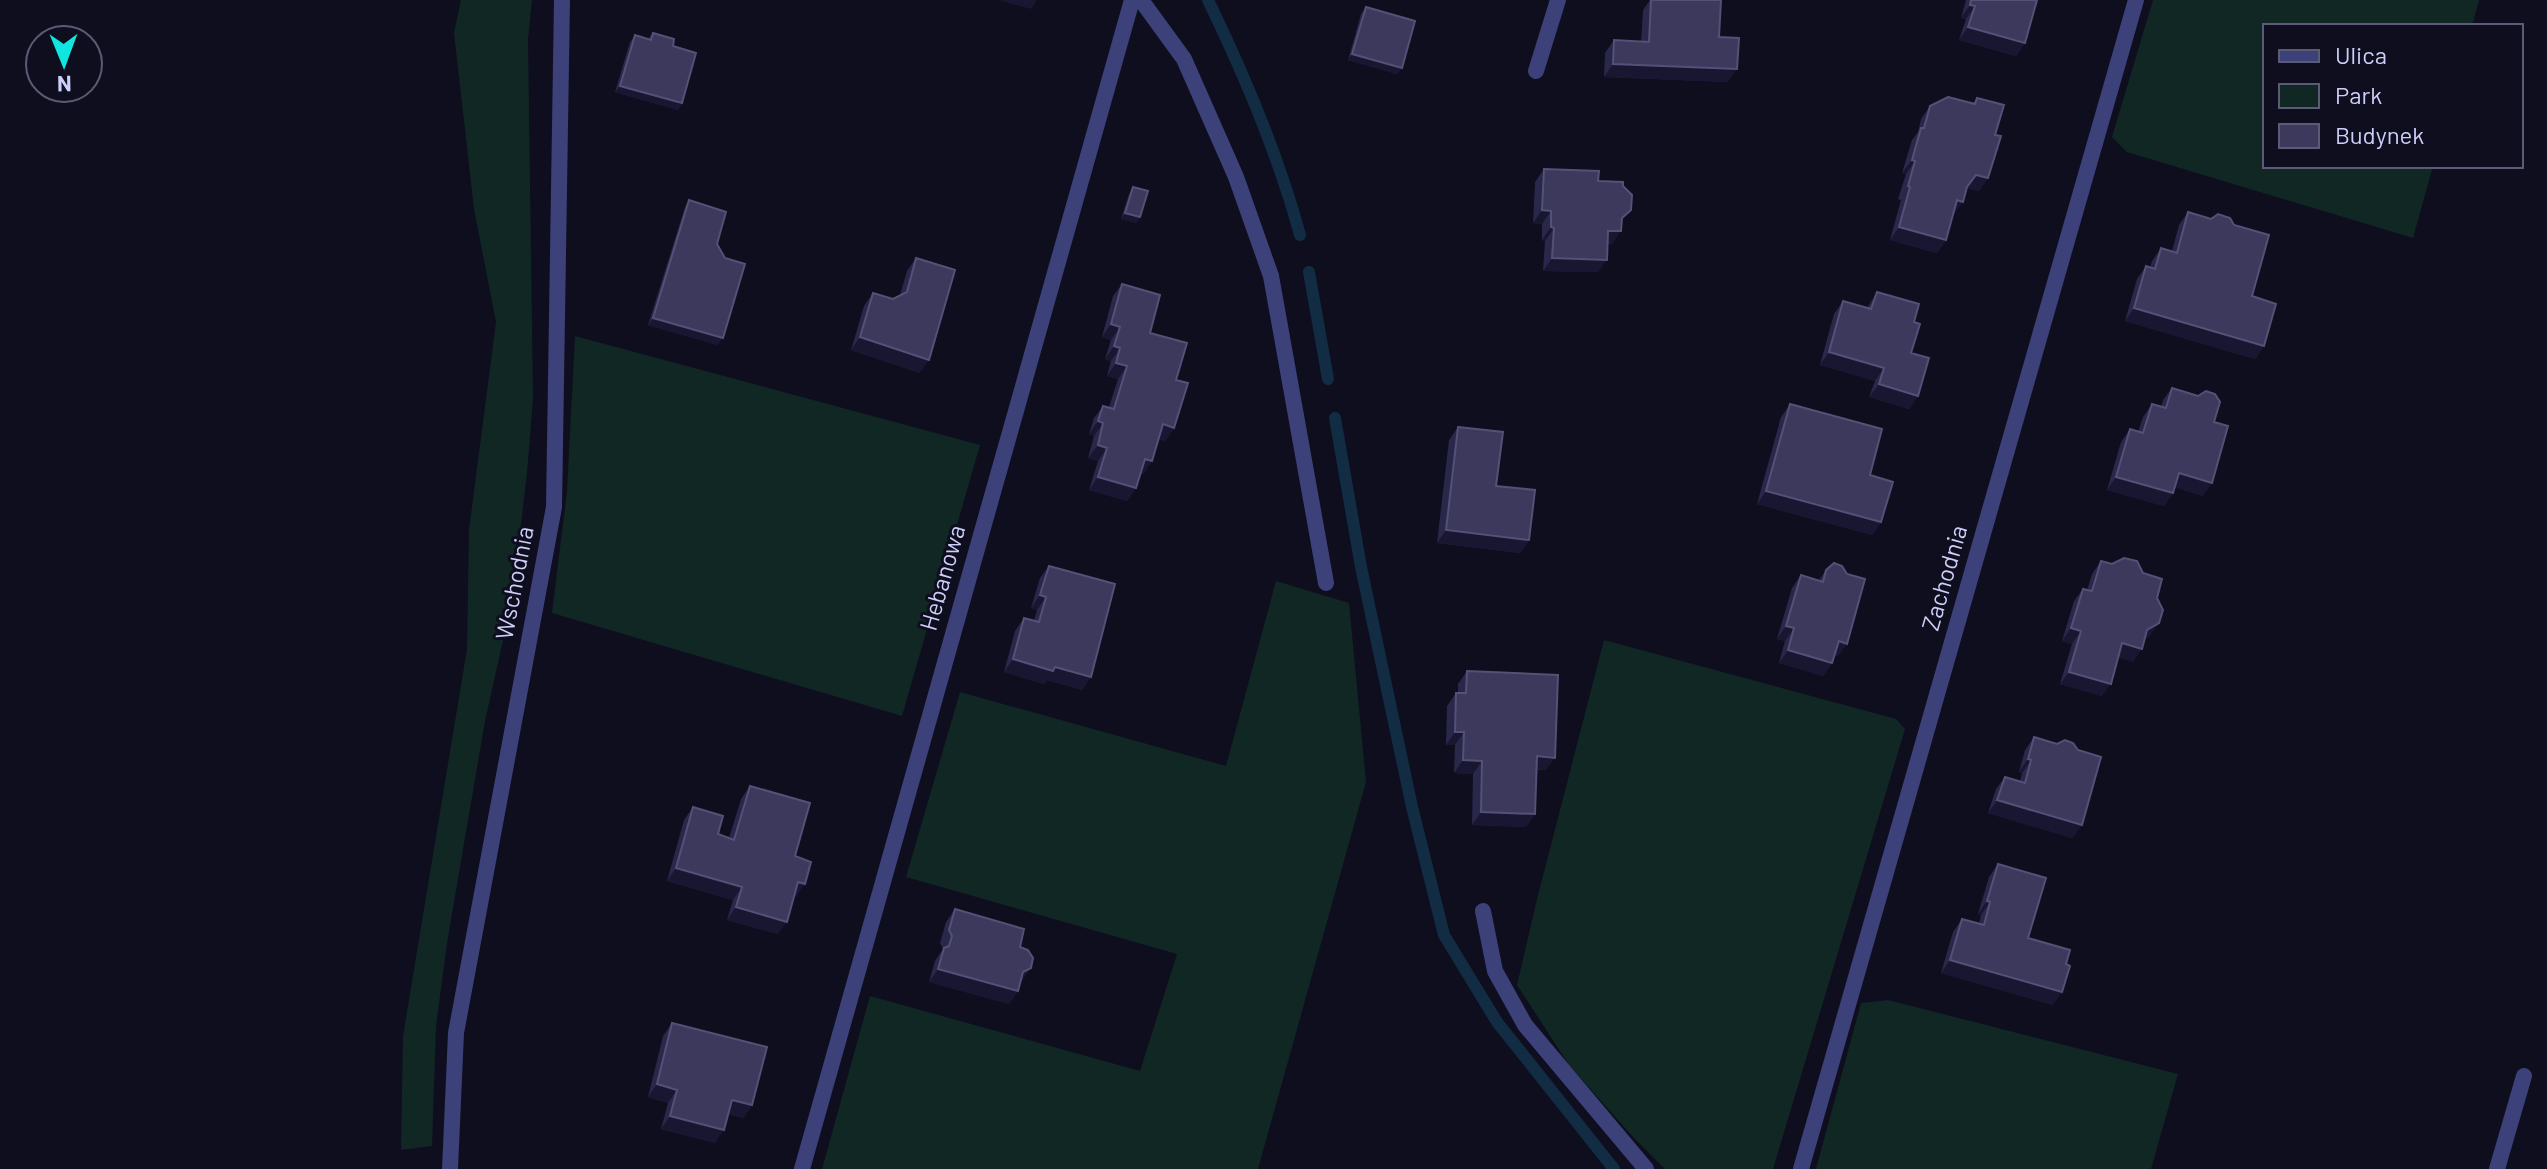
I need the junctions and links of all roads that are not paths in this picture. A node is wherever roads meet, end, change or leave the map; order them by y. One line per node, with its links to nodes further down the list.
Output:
1 (562, 0): 10 (street, Wschodnia)
2 (1132, 0): 11 (street, Hebanowa)
3 (1141, 0): 7 (street)
4 (1558, 0): 6 (street)
5 (2136, 0): 13 (street, Zachodnia)
6 (1536, 71)
7 (1326, 583)
8 (1483, 911): 12 (street)
9 (2524, 1076): 14 (street)
10 (450, 1169)
11 (802, 1169)
12 (1646, 1169)
13 (1801, 1169)
14 (2497, 1169)

